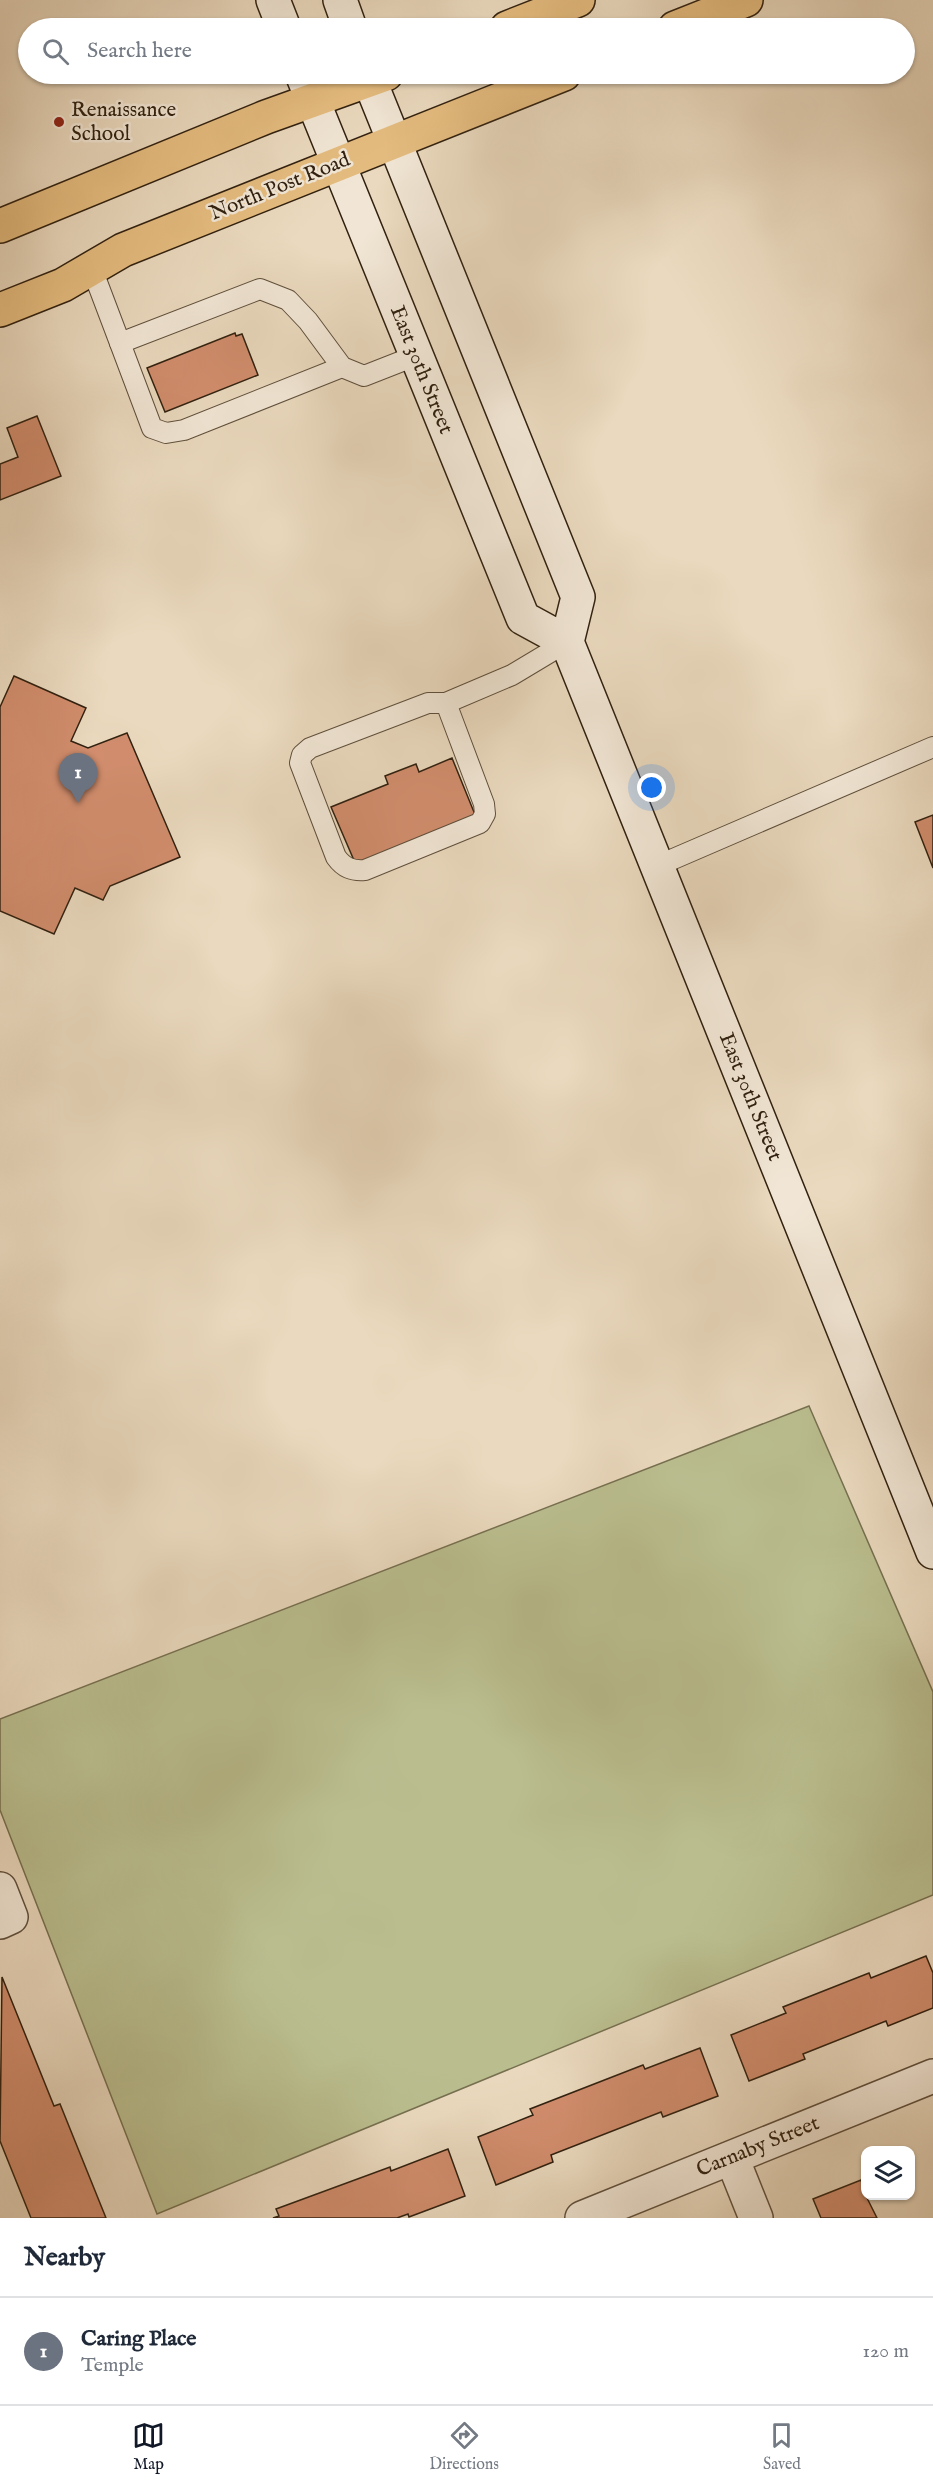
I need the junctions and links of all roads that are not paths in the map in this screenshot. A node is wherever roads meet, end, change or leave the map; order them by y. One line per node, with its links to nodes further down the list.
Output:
1 (273, 0): 5 (main road)
2 (339, 0): 6 (main road)
3 (578, 0): 7 (main road)
4 (746, 0): 8 (main road)
5 (280, 18)
6 (346, 18)
7 (532, 18)
8 (700, 18)
9 (325, 84): 12 (main road)
10 (376, 84): 13 (main road)
11 (539, 84): 13 (main road, North Post Road)
12 (307, 87): 14 (main road, East 30th Street); 15 (main road)
13 (393, 142): 14 (main road, North Post Road); 21 (main road)
14 (338, 164): 16 (main road, North Post Road); 19 (main road, East 30th Street)
15 (0, 226)
16 (92, 269): 17 (main road, North Post Road); 18 (lane)
17 (0, 310)
18 (120, 343): 20 (lane); 20 (lane)
19 (415, 356): 20 (lane); 21 (main road, East 30th Street)
20 (342, 368)
21 (567, 642): 22 (lane); 24 (main road, East 30th Street)
22 (447, 703): 22 (lane)
23 (933, 747): 24 (lane)
24 (657, 866): 25 (main road, East 30th Street)
25 (933, 1552)
26 (933, 2076): 27 (main road, Carnaby Street)
27 (732, 2158): 28 (main road, Carnaby Street); 29 (main road)
28 (582, 2218)
29 (756, 2218)

